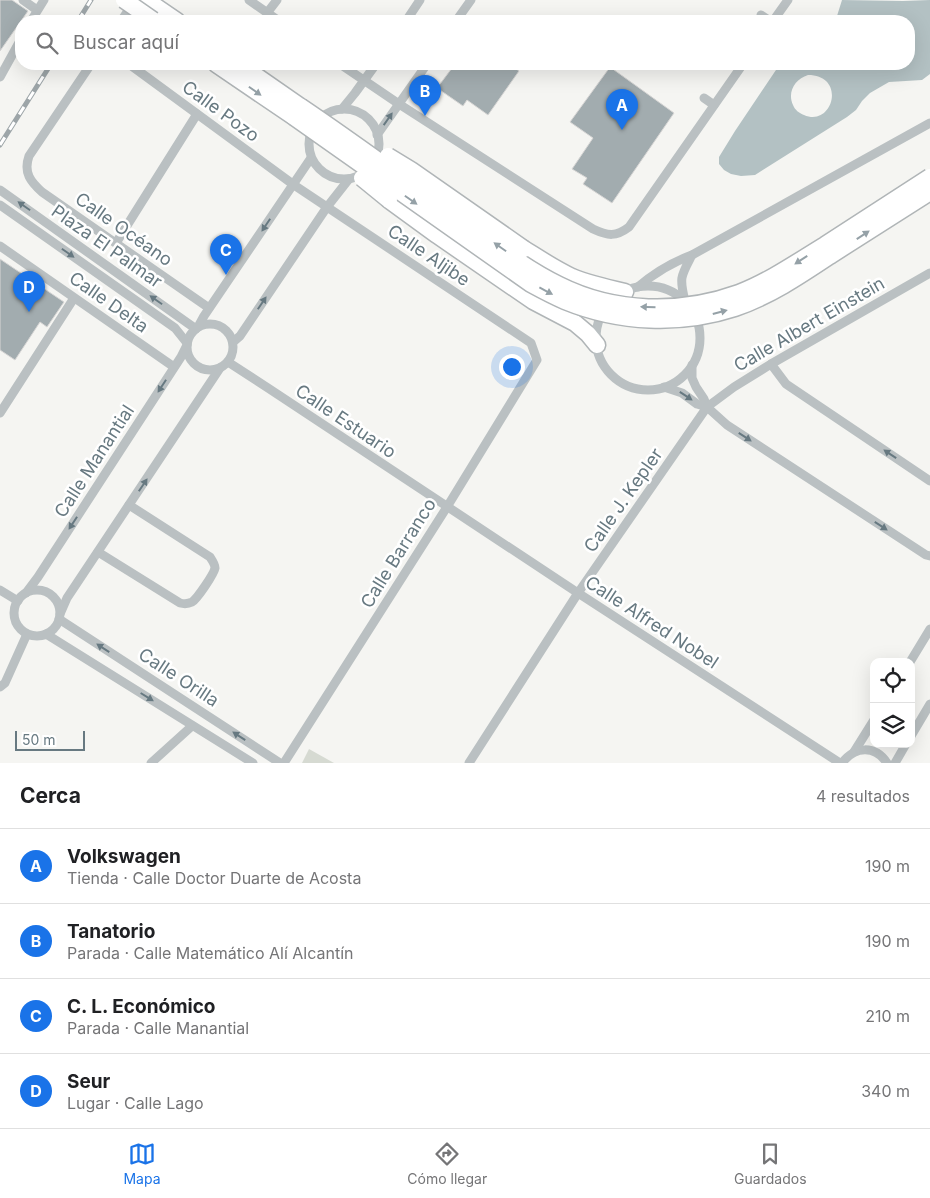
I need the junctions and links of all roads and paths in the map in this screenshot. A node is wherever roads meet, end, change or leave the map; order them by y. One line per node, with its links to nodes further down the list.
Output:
1 (23, 0): 11 (street)
2 (44, 0): 11 (street)
3 (124, 0): 15 (highway, bridge)
4 (136, 0): 14 (street)
5 (146, 0): 16 (highway)
6 (249, 0): 12 (street)
7 (277, 0): 12 (street)
8 (420, 0): 18 (street)
9 (471, 0): 19 (street)
10 (788, 0): 20 (street)
11 (37, 10): 13 (street)
12 (267, 13): 17 (street)
13 (34, 15)
14 (125, 15)
15 (152, 15)
16 (155, 15)
17 (270, 15)
18 (410, 15)
19 (460, 15)
20 (777, 15)
21 (15, 50): 30 (street)
22 (87, 70): 50 (street, Calle Océano)
23 (136, 70): 37 (street, Calle Pozo)
24 (226, 70): 36 (highway, one-way to 36)
25 (246, 70): 36 (highway)
26 (348, 70): 31 (street)
27 (372, 70): 31 (street)
28 (423, 70): 33 (street)
29 (739, 70): 34 (street)
30 (0, 77)
31 (364, 81): 33 (street); 35 (street)
32 (704, 98): 34 (street)
33 (399, 104): 34 (street); 39 (street, one-way to 33)
34 (714, 105)
35 (342, 109): 39 (street); 42 (street)
36 (298, 112): 40 (highway, bridge); 41 (highway, bridge)
37 (197, 114): 45 (street, Calle Pozo); 50 (street)
38 (930, 123): 52 (street)
39 (377, 134): 44 (street)
40 (345, 137): 43 (highway, one-way to 40, bridge); 54 (highway, bridge)
41 (329, 141): 47 (highway, one-way to 47, bridge); 61 (highway, bridge)
42 (312, 158): 44 (street); 45 (street)
43 (930, 177)
44 (349, 179): 49 (street)
45 (294, 185): 49 (street, Calle Aljibe); 57 (street, one-way to 57)
46 (0, 190): 58 (street, Plaza El Palmar, one-way to 46)
47 (930, 192)
48 (0, 204): 60 (street, Plaza El Palmar, one-way to 60)
49 (327, 207): 59 (street, one-way to 49); 62 (street, Calle Aljibe)
50 (116, 243): 57 (street, Calle Océano)
51 (0, 246): 55 (street, Calle Delta)
52 (692, 255): 54 (street); 56 (street)
53 (930, 273): 63 (street, Calle Albert Einstein)
54 (631, 290): 56 (street); 61 (street)
55 (74, 298): 66 (street, Calle Delta); 69 (street)
56 (685, 301): 65 (street)
57 (209, 308): 58 (street)
58 (197, 328): 59 (street); 60 (street)
59 (233, 342): 64 (street)
60 (187, 344): 64 (street); 66 (street, Calle Manantial)
61 (597, 345): 67 (street)
62 (537, 360): 72 (street, Calle Barranco)
63 (771, 364): 68 (street, Calle Albert Einstein); 70 (street, one-way to 63)
64 (224, 365): 71 (street, one-way to 64); 72 (street, Calle Estuario)
65 (692, 365): 67 (street); 68 (street)
66 (174, 367): 76 (street, Calle Manantial, one-way to 76)
67 (664, 387): 68 (street, one-way to 68)
68 (707, 407): 74 (street, one-way to 74); 77 (street, Calle J. Kepler)
69 (0, 413)
70 (930, 481)
71 (129, 505): 73 (street); 73 (street)
72 (447, 507): 77 (street, Calle Alfred Nobel); 94 (street, Calle Barranco)
73 (98, 552): 79 (street)
74 (930, 556)
75 (0, 590): 78 (street)
76 (26, 593): 78 (street); 79 (street)
77 (578, 593): 95 (street, Calle J. Kepler); 96 (street, Calle Alfred Nobel)
78 (18, 601): 81 (street)
79 (60, 616): 82 (street); 93 (street, Calle Orilla, one-way to 79)
80 (930, 629): 83 (street)
81 (27, 634): 82 (street); 84 (street)
82 (46, 634): 86 (street, Calle Orilla, one-way to 86)
83 (912, 658)
84 (0, 688)
85 (930, 704): 88 (street)
86 (192, 726): 91 (street); 92 (street, Calle Orilla)
87 (870, 726): 90 (street)
88 (915, 729)
89 (904, 748): 98 (street)
90 (854, 752): 96 (street); 97 (street)
91 (151, 763)
92 (253, 763)
93 (280, 763)
94 (284, 763)
95 (469, 763)
96 (841, 763)
97 (887, 763)
98 (895, 763)

